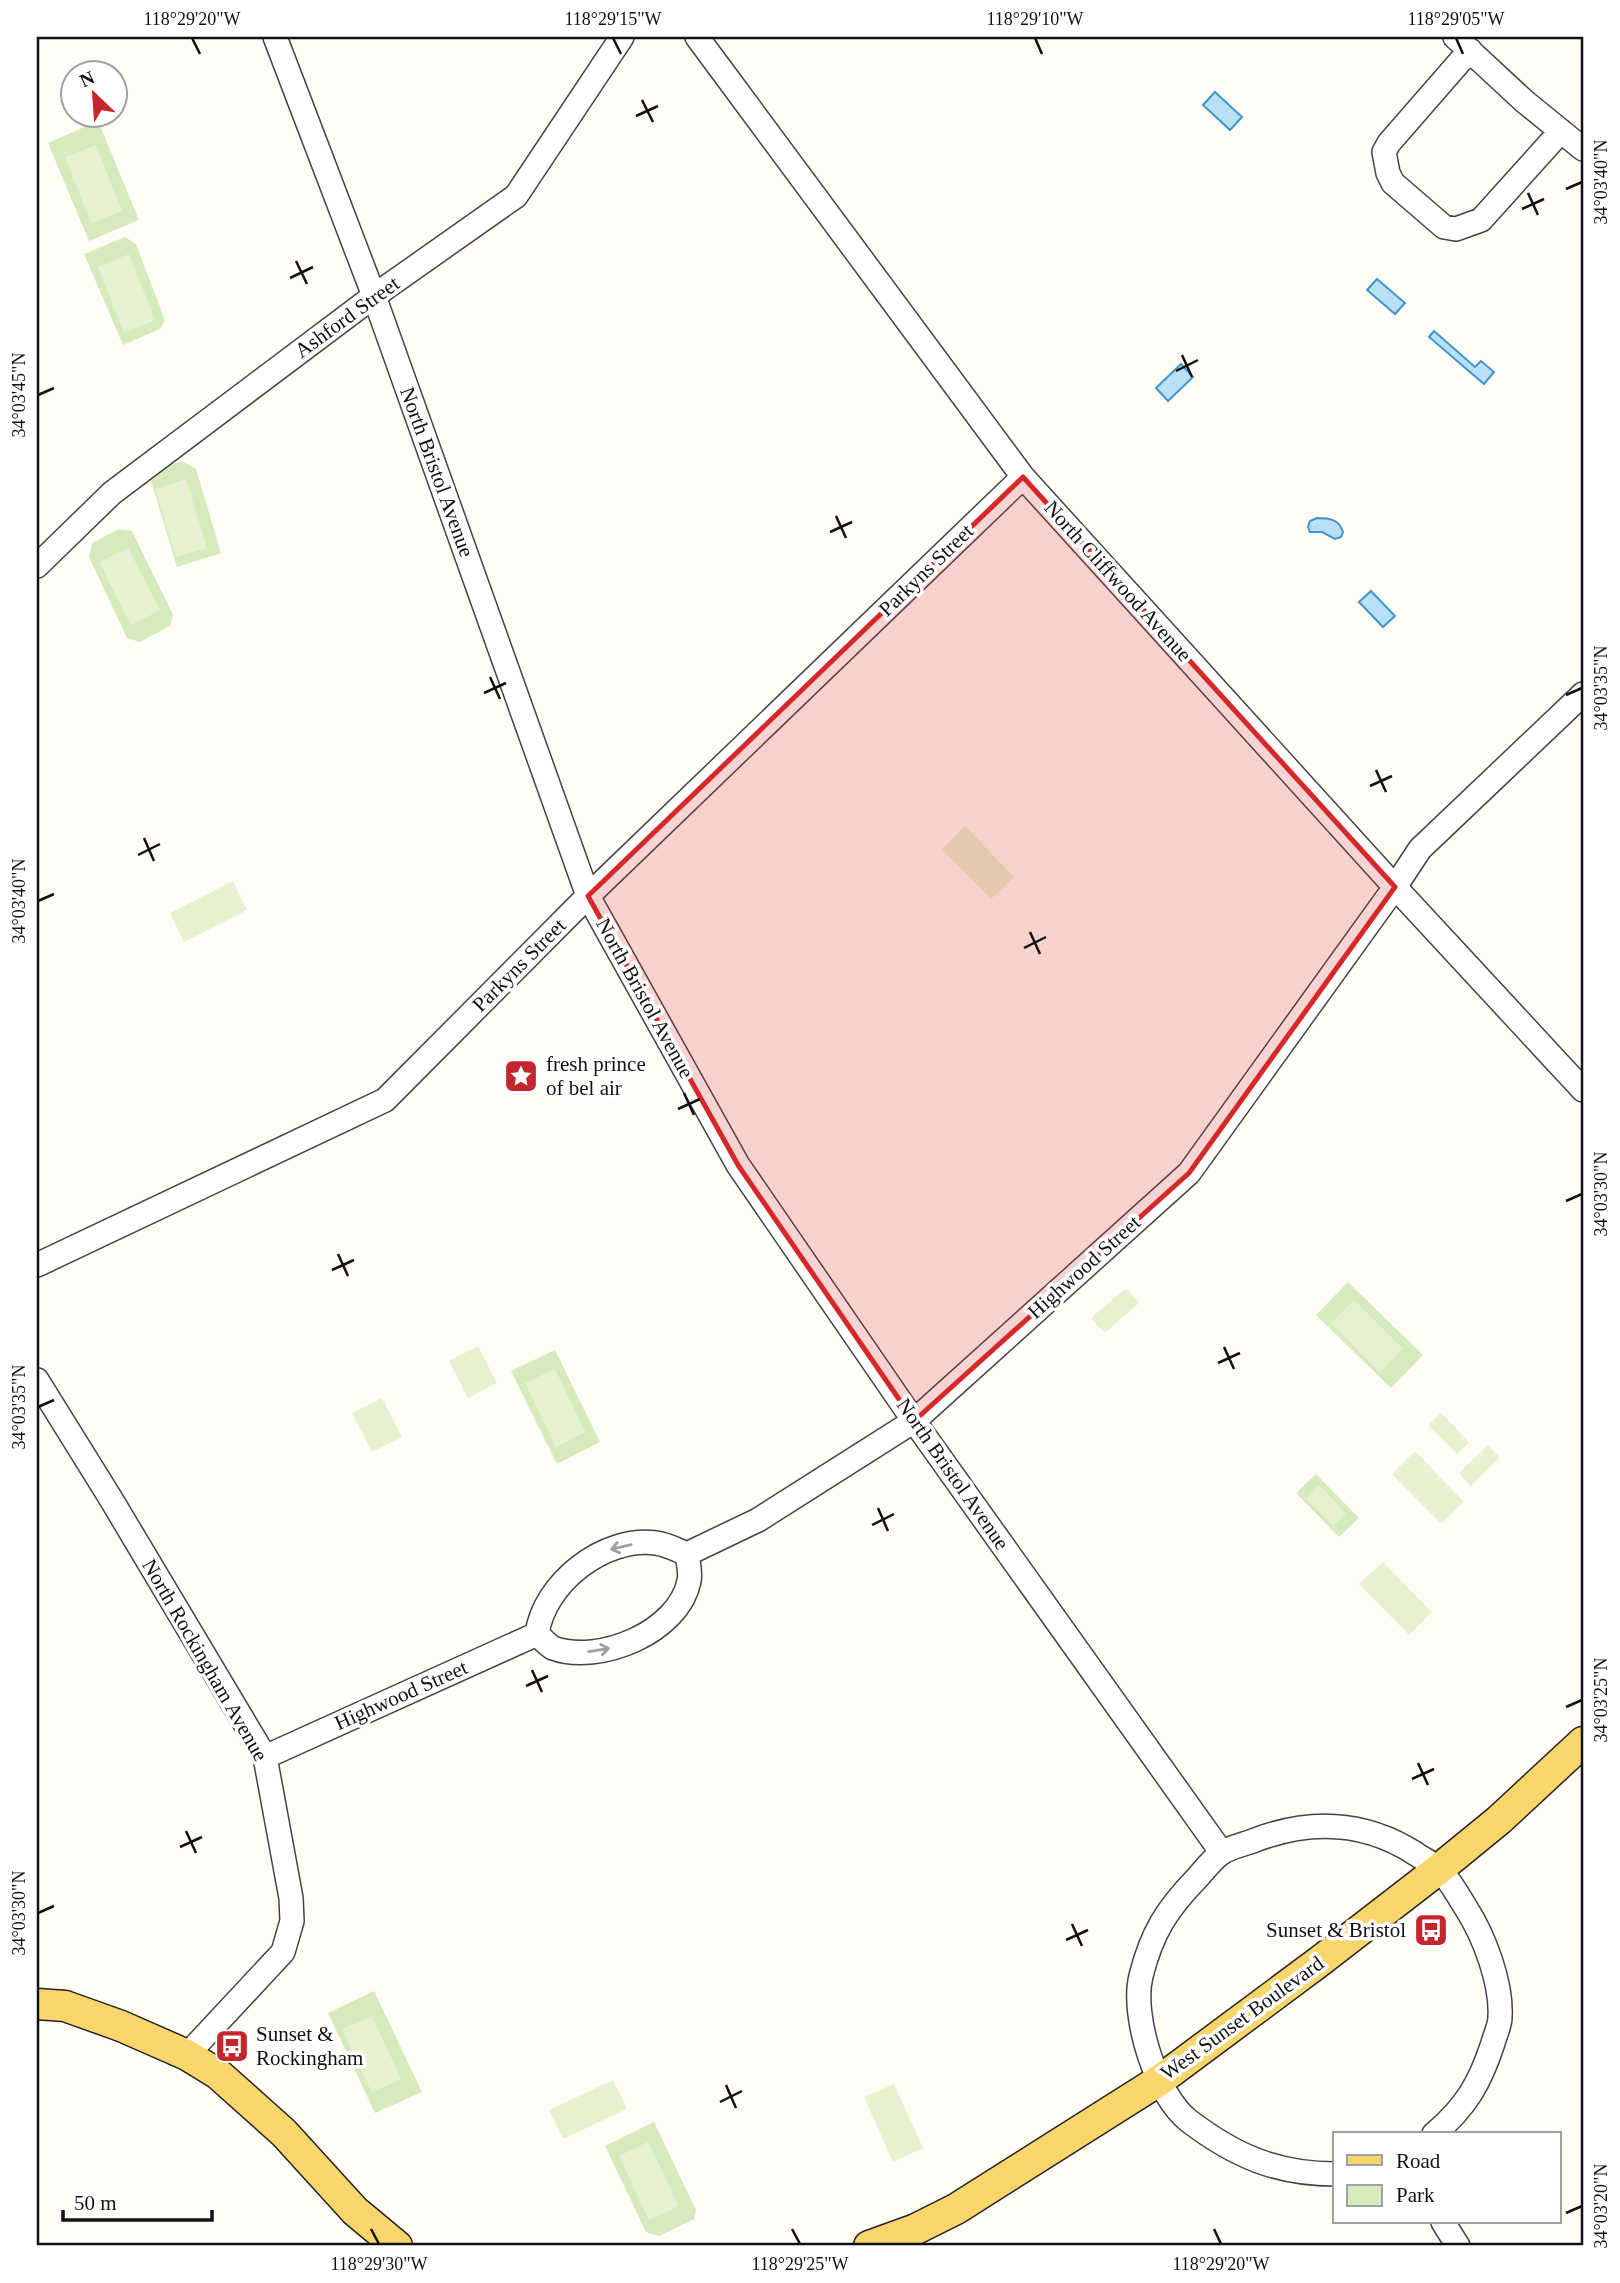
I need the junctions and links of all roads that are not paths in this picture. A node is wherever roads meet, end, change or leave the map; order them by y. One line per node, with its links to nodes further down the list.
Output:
1 (275, 37): 7 (street, North Bristol Avenue)
2 (622, 37): 7 (street, Ashford Street)
3 (697, 37): 8 (street, North Cliffwood Avenue)
4 (1463, 43): 5 (street); 5 (street)
5 (1561, 131): 6 (street)
6 (1583, 149)
7 (374, 296): 9 (street, Ashford Street); 12 (street, North Bristol Avenue)
8 (1023, 477): 11 (street, North Cliffwood Avenue); 12 (street, Parkyns Street)
9 (37, 566)
10 (1583, 694): 11 (street, Highwood Street)
11 (1395, 887): 13 (street, North Cliffwood Avenue); 16 (street, Highwood Street)
12 (588, 896): 14 (street, Parkyns Street); 16 (street, North Bristol Avenue)
13 (1583, 1090)
14 (37, 1265)
15 (37, 1380): 20 (street, North Rockingham Avenue)
16 (915, 1421): 17 (street, Highwood Street); 21 (street, North Bristol Avenue)
17 (687, 1554): 18 (street, one-way to 18); 18 (street, one-way to 17)
18 (537, 1634): 20 (street, Highwood Street)
19 (1583, 1742): 22 (main road, West Sunset Boulevard)
20 (265, 1757): 24 (street, North Rockingham Avenue)
21 (1222, 1853): 22 (street); 25 (street)
22 (1439, 1869): 25 (main road, West Sunset Boulevard); 26 (street)
23 (37, 2004): 24 (main road)
24 (187, 2055): 29 (main road)
25 (1160, 2080): 27 (street); 30 (main road, West Sunset Boulevard)
26 (1436, 2132)
27 (1333, 2174)
28 (1444, 2224): 31 (street)
29 (397, 2246)
30 (869, 2246)
31 (1458, 2246)

